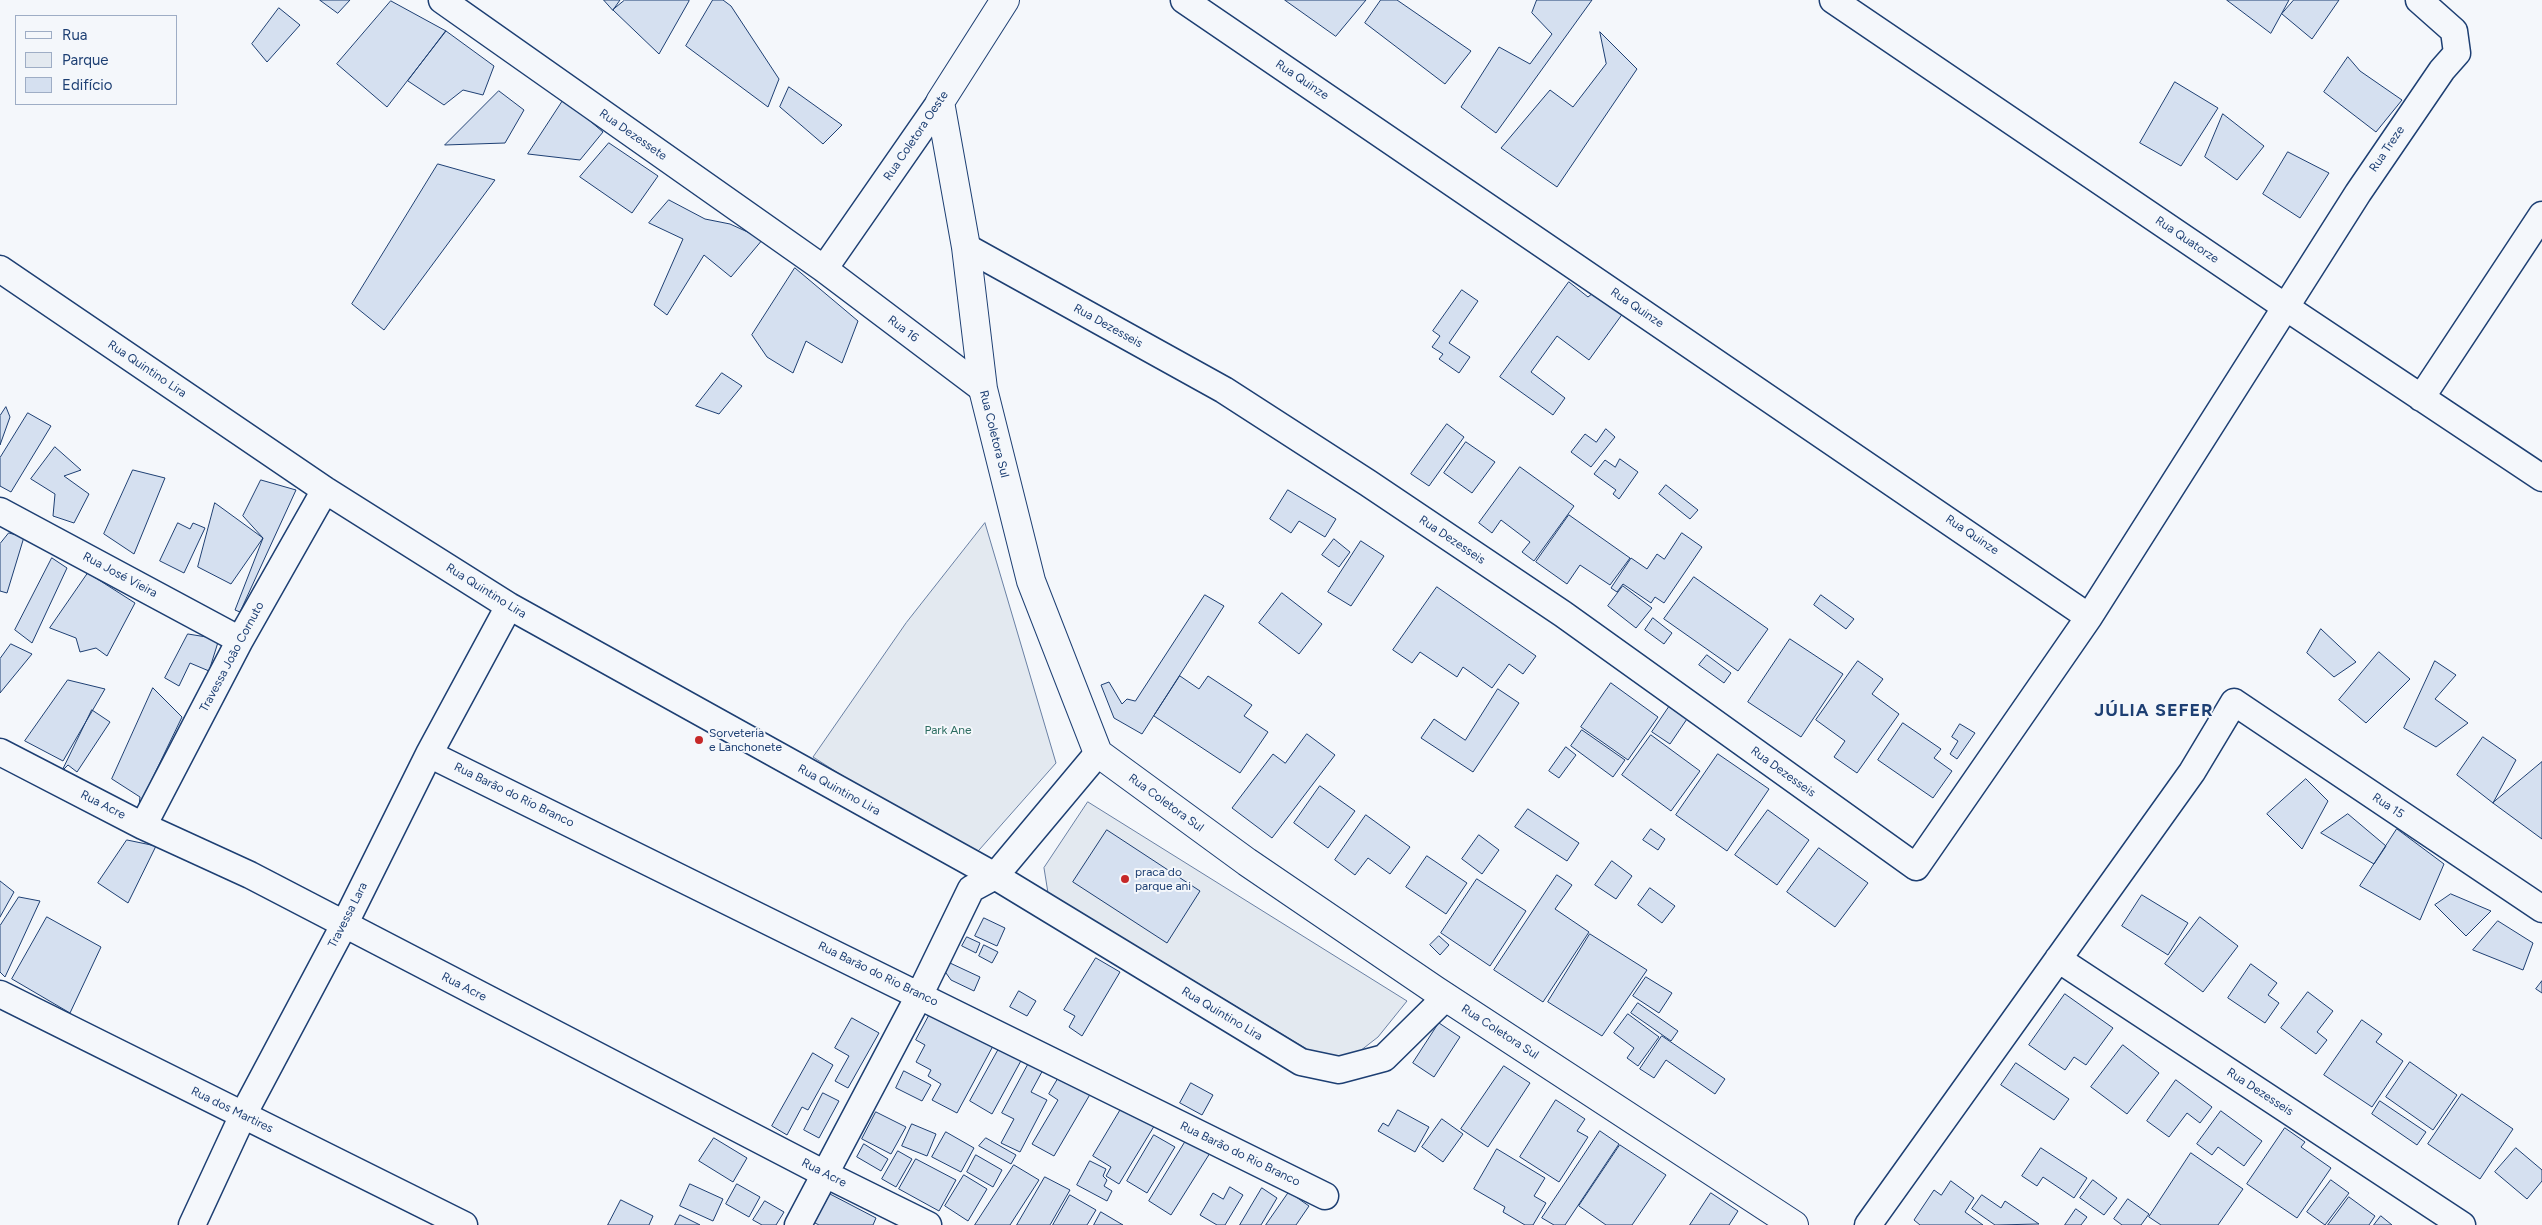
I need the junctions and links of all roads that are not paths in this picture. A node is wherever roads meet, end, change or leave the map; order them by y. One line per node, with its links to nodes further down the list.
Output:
1 (442, 0): 10 (street, Rua Dezessete)
2 (1005, 0): 6 (street, Rua Coletora Oeste)
3 (1184, 0): 18 (street, Rua Quinze)
4 (1833, 0): 11 (street, Rua Quatorze)
5 (2419, 0): 11 (street, Rua Treze)
6 (940, 102): 8 (street, Rua Coletora Sul); 10 (street, Rua Coletora Oeste)
7 (2542, 215): 13 (street)
8 (966, 247): 12 (street, Rua Coletora Sul); 18 (street, Rua Dezesseis)
9 (0, 269): 15 (street, Rua Quintino Lira)
10 (824, 269): 12 (street, Rua 16)
11 (2287, 308): 13 (street, Rua Quatorze); 18 (street)
12 (983, 388): 21 (street, Rua Coletora Sul)
13 (2420, 398): 14 (street, Rua Quatorze)
14 (2542, 478)
15 (326, 490): 17 (street, Rua Quintino Lira); 19 (street, Travessa João Cornuto)
16 (0, 511): 19 (street, Rua José Vieira)
17 (509, 606): 22 (street, Travessa Lara); 24 (street, Rua Quintino Lira)
18 (2089, 617)
19 (240, 640): 23 (street, Travessa João Cornuto)
20 (0, 752): 23 (street, Rua Acre)
21 (1098, 753): 24 (street); 30 (street, Rua Coletora Sul)
22 (429, 754): 26 (street, Travessa Lara); 29 (street, Rua Barão do Rio Branco)
23 (143, 826): 26 (street, Rua Acre)
24 (995, 876): 29 (street); 30 (street, Rua Quintino Lira)
25 (2542, 909): 27 (street, Rua 15)
26 (344, 925): 31 (street, Travessa Lara); 32 (street, Rua Acre)
27 (2058, 959): 39 (street); 40 (street, Rua Dezesseis)
28 (0, 994): 31 (street, Rua dos Martires)
29 (920, 994): 32 (street); 33 (street, Rua Barão do Rio Branco)
30 (1446, 997): 38 (street, Rua Coletora Sul)
31 (243, 1115): 34 (street, Travessa Lara); 35 (street, Rua dos Martires)
32 (825, 1174): 36 (street); 37 (street, Rua Acre)
33 (1325, 1196)
34 (192, 1225)
35 (464, 1225)
36 (798, 1225)
37 (928, 1225)
38 (1794, 1225)
39 (1868, 1225)
40 (2462, 1225)

